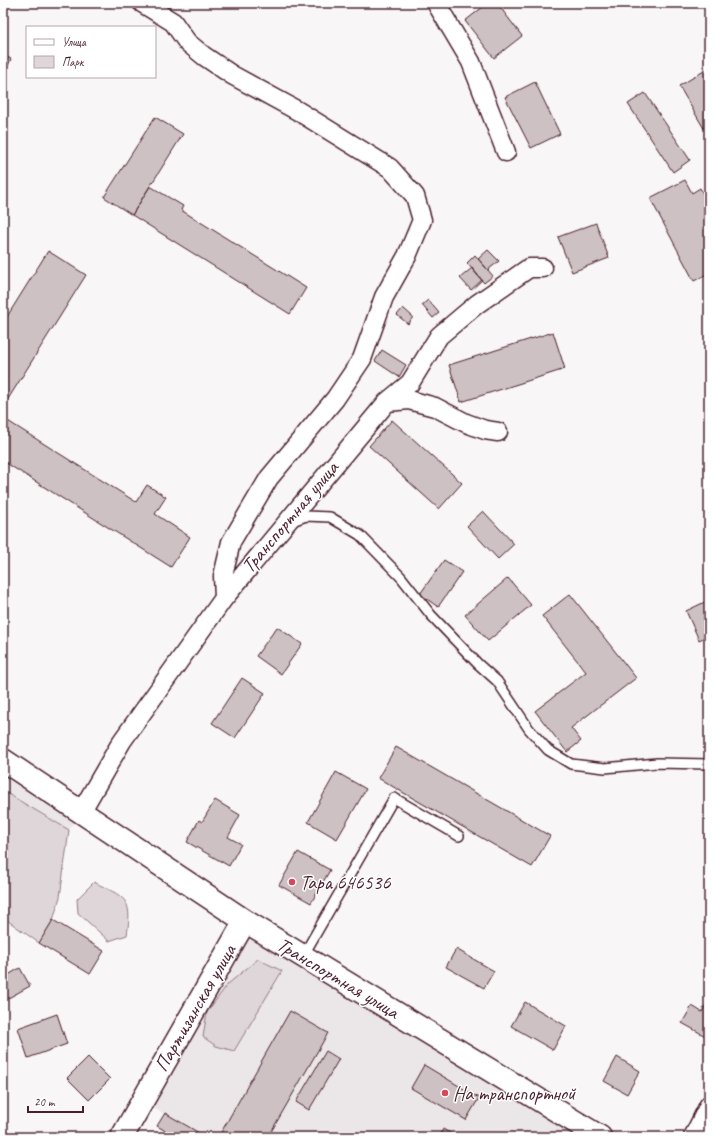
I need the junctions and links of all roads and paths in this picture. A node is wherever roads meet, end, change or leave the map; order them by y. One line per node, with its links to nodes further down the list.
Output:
1 (142, 3): 8 (street)
2 (436, 3): 3 (street)
3 (506, 152)
4 (542, 268): 5 (street, Транспортная улица)
5 (387, 402): 6 (street); 7 (street, Транспортная улица)
6 (498, 432)
7 (284, 524): 8 (street, Транспортная улица); 10 (lane)
8 (224, 598): 11 (street, Транспортная улица)
9 (3, 760): 11 (main road, Транспортная улица)
10 (709, 764)
11 (81, 812): 13 (main road, Транспортная улица)
12 (459, 836): 14 (lane)
13 (245, 921): 14 (main road, Транспортная улица); 16 (main road, Партизанская улица)
14 (303, 956): 17 (main road, Транспортная улица)
15 (709, 1105): 18 (street)
16 (122, 1137)
17 (600, 1137)
18 (693, 1137)

